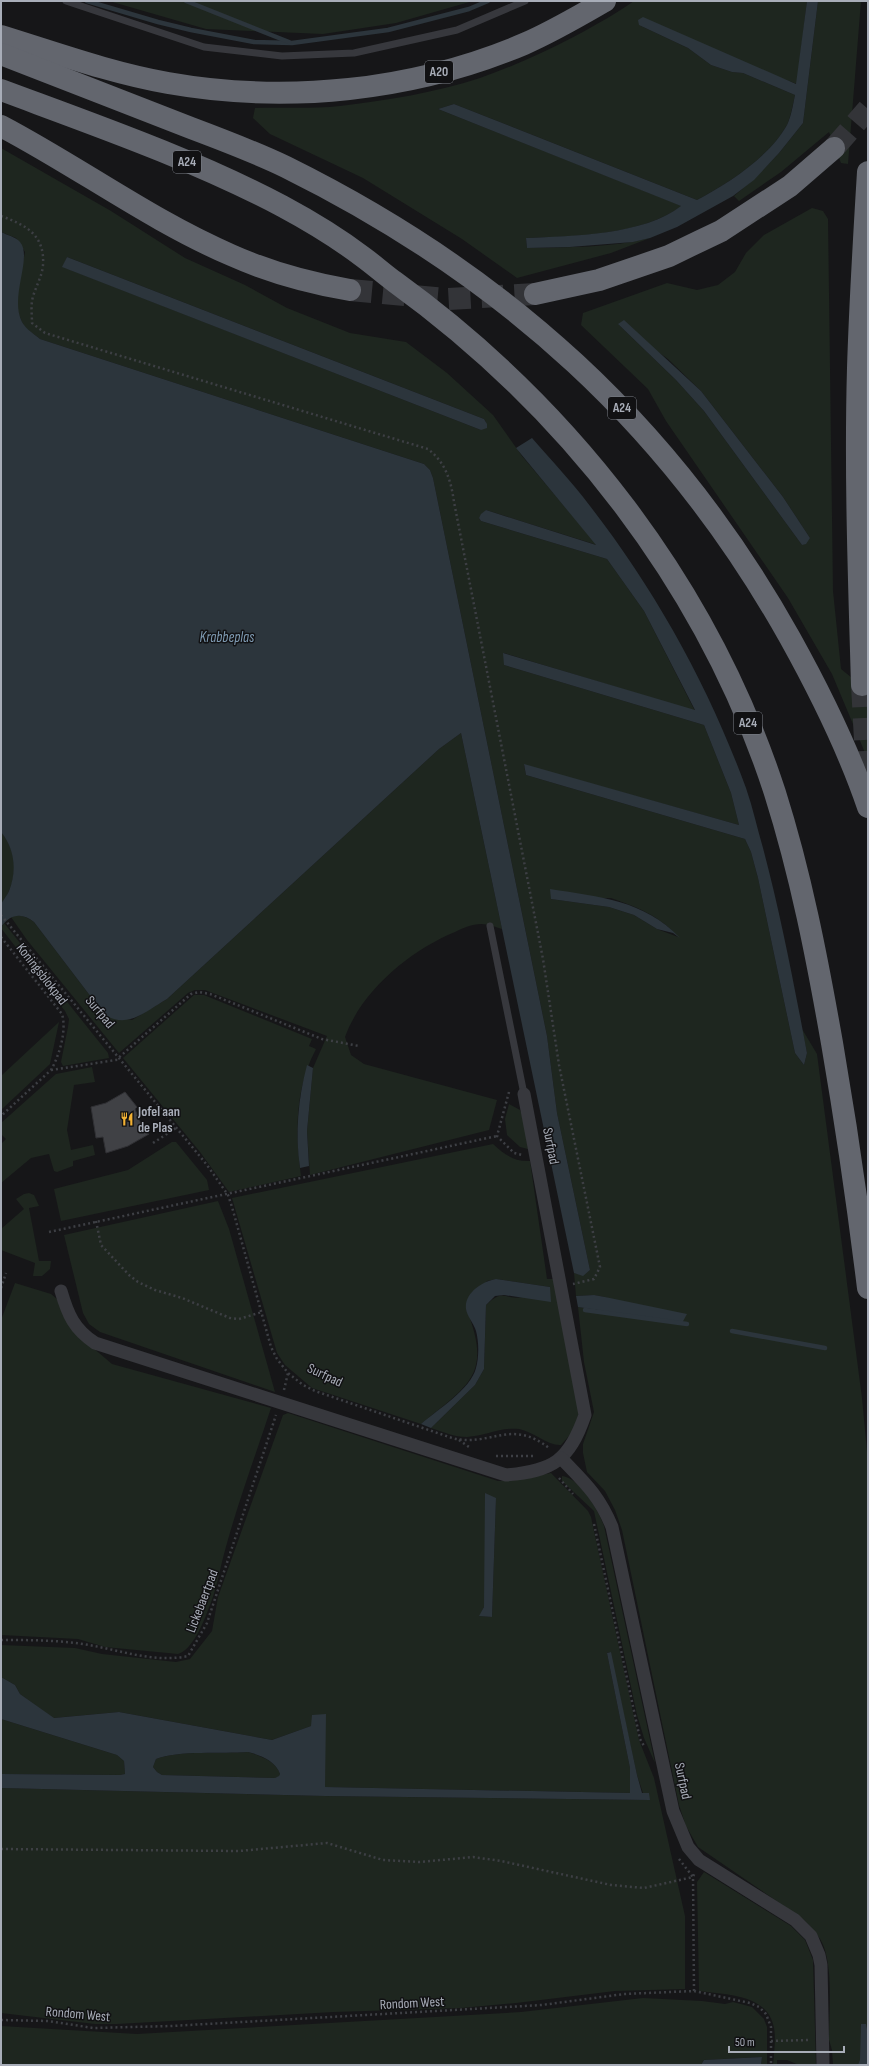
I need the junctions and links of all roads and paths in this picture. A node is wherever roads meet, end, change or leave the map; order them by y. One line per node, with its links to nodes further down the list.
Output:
1 (66, 1): 2 (lane)
2 (524, 1)
3 (605, 1): 4 (highway, A20)
4 (1, 36)
5 (1, 54): 14 (highway, A24)
6 (1, 90): 34 (highway, A24)
7 (1, 126): 11 (highway)
8 (834, 148): 12 (highway)
9 (868, 172): 13 (highway)
10 (1, 216): 32 (path)
11 (350, 290)
12 (535, 294)
13 (862, 685)
14 (868, 807)
15 (1, 915): 19 (path, Surfpad)
16 (490, 926): 22 (lane)
17 (2, 939): 20 (path, Koningsblokpad)
18 (359, 1046): 19 (path)
19 (118, 1059): 20 (path); 24 (path, Surfpad)
20 (51, 1070): 23 (path, Koningsblokpad)
21 (510, 1090): 25 (path)
22 (524, 1094): 27 (street, Surfpad)
23 (1, 1116)
24 (176, 1128): 26 (path); 28 (path, Surfpad)
25 (497, 1136): 27 (path); 28 (path)
26 (153, 1143)
27 (538, 1160): 32 (street, Surfpad)
28 (228, 1194): 29 (path); 36 (path, Surfpad)
29 (96, 1221): 30 (path); 36 (path)
30 (49, 1232)
31 (6, 1273): 33 (path)
32 (561, 1286): 42 (street, Surfpad)
33 (1, 1288)
34 (868, 1288)
35 (61, 1291): 38 (street, Surfpad)
36 (262, 1312): 37 (path, Surfpad)
37 (288, 1373): 38 (path, Lickebaertpad); 39 (path, Surfpad)
38 (280, 1404): 43 (street, Surfpad); 46 (path, Lickebaertpad)
39 (458, 1440): 40 (path); 42 (path, Surfpad)
40 (474, 1450)
41 (494, 1456): 43 (path)
42 (561, 1458): 43 (street, Surfpad); 53 (street, Surfpad)
43 (550, 1466): 44 (path)
44 (578, 1498)
45 (594, 1521): 47 (path)
46 (1, 1640)
47 (647, 1752)
48 (1, 1849): 50 (path)
49 (678, 1857): 50 (path)
50 (693, 1878): 51 (path)
51 (694, 1991): 52 (path, Rondom West); 54 (path, Rondom West)
52 (1, 2020)
53 (823, 2040): 54 (path); 55 (street, Surfpad)
54 (771, 2041): 56 (path, Rondom West)
55 (823, 2062)
56 (770, 2065)

